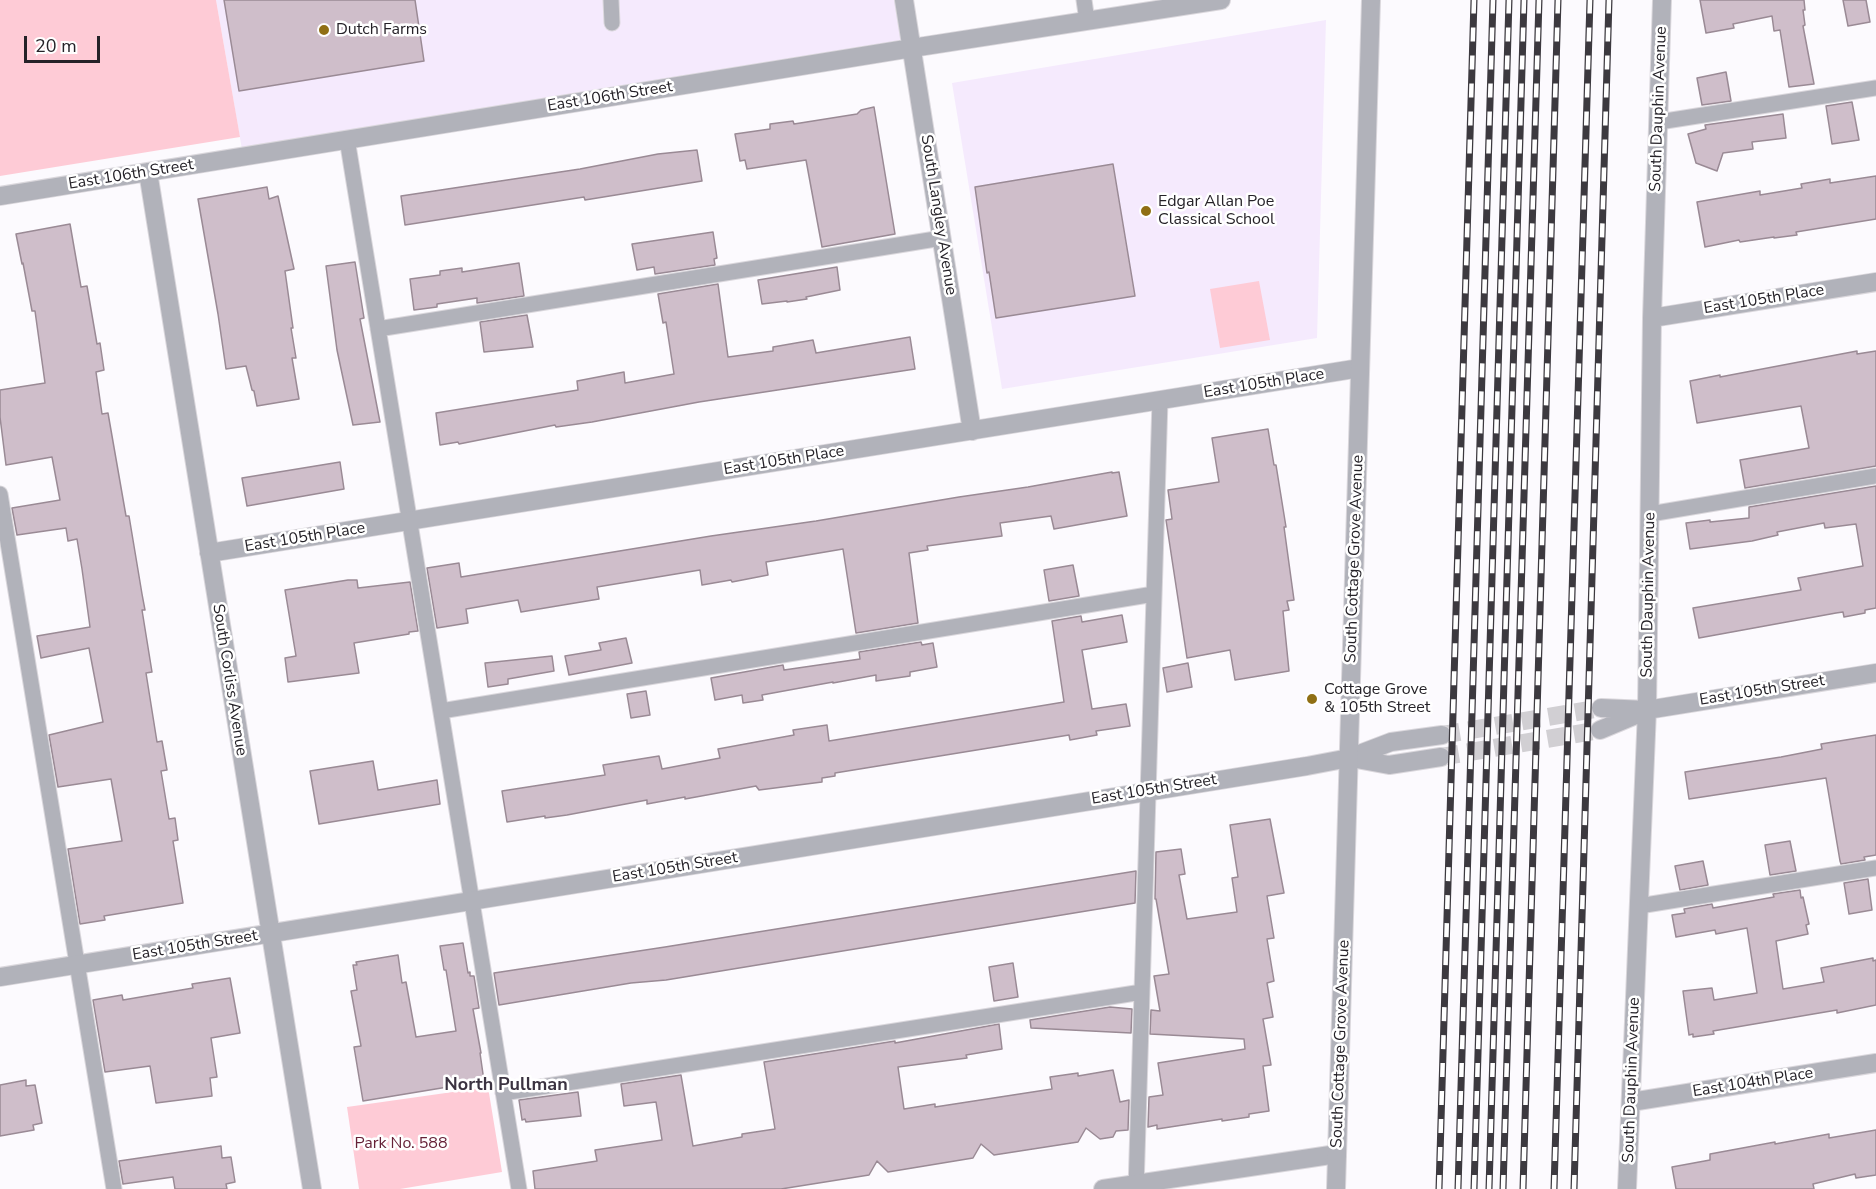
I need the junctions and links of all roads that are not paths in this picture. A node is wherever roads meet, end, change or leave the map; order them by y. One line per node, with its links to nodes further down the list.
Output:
1 (611, 0): 8 (lane)
2 (904, 0): 9 (street, South Langley Avenue)
3 (1084, 0): 7 (lane)
4 (1221, 0): 7 (street, East 106th Street)
5 (1371, 0): 19 (street, South Cottage Grove Avenue)
6 (1662, 0): 11 (street, South Dauphin Avenue)
7 (1087, 21): 9 (street, East 106th Street)
8 (612, 23)
9 (912, 48): 12 (street, East 106th Street); 15 (street, South Langley Avenue)
10 (1876, 88): 11 (lane)
11 (1659, 122): 17 (street, South Dauphin Avenue)
12 (347, 139): 13 (street, East 106th Street); 18 (lane)
13 (148, 172): 14 (street, East 106th Street); 26 (street, South Corliss Avenue)
14 (0, 196)
15 (942, 238): 18 (lane); 21 (street, South Langley Avenue)
16 (1876, 282): 17 (street, East 105th Place)
17 (1652, 318): 24 (street, South Dauphin Avenue)
18 (378, 329): 25 (lane)
19 (1360, 368): 20 (street, East 105th Place); 35 (street, South Cottage Grove Avenue)
20 (1160, 400): 21 (street, East 105th Place); 27 (lane)
21 (972, 431): 25 (street, East 105th Place)
22 (1876, 476): 24 (lane)
23 (0, 494): 41 (lane)
24 (1650, 514): 30 (street, South Dauphin Avenue)
25 (410, 521): 26 (street, East 105th Place); 31 (lane)
26 (208, 553): 40 (street, South Corliss Avenue)
27 (1154, 594): 31 (lane); 36 (lane)
28 (1876, 673): 30 (street, East 105th Street)
29 (1601, 708): 30 (street, East 105th Street)
30 (1647, 710): 32 (street, East 105th Street); 39 (street, South Dauphin Avenue)
31 (441, 711): 38 (lane)
32 (1600, 730)
33 (1442, 735): 35 (street, East 105th Street)
34 (1441, 757): 35 (street, East 105th Street)
35 (1349, 758): 36 (street, East 105th Street); 47 (street, South Cottage Grove Avenue)
36 (1148, 791): 38 (street, East 105th Street); 43 (lane)
37 (1876, 868): 39 (lane)
38 (472, 902): 40 (street, East 105th Street); 45 (lane)
39 (1639, 906): 46 (street, South Dauphin Avenue)
40 (270, 934): 41 (street, East 105th Street); 50 (street, South Corliss Avenue)
41 (77, 965): 42 (street, East 105th Street); 49 (lane)
42 (0, 977)
43 (1142, 992): 45 (lane); 48 (lane)
44 (1876, 1063): 46 (street, East 104th Place)
45 (503, 1093): 51 (lane)
46 (1631, 1102): 54 (street, South Dauphin Avenue)
47 (1337, 1154): 48 (street); 53 (street, South Cottage Grove Avenue)
48 (1136, 1186): 52 (street)
49 (114, 1189)
50 (312, 1189)
51 (519, 1189)
52 (1102, 1189)
53 (1336, 1189)
54 (1628, 1189)

